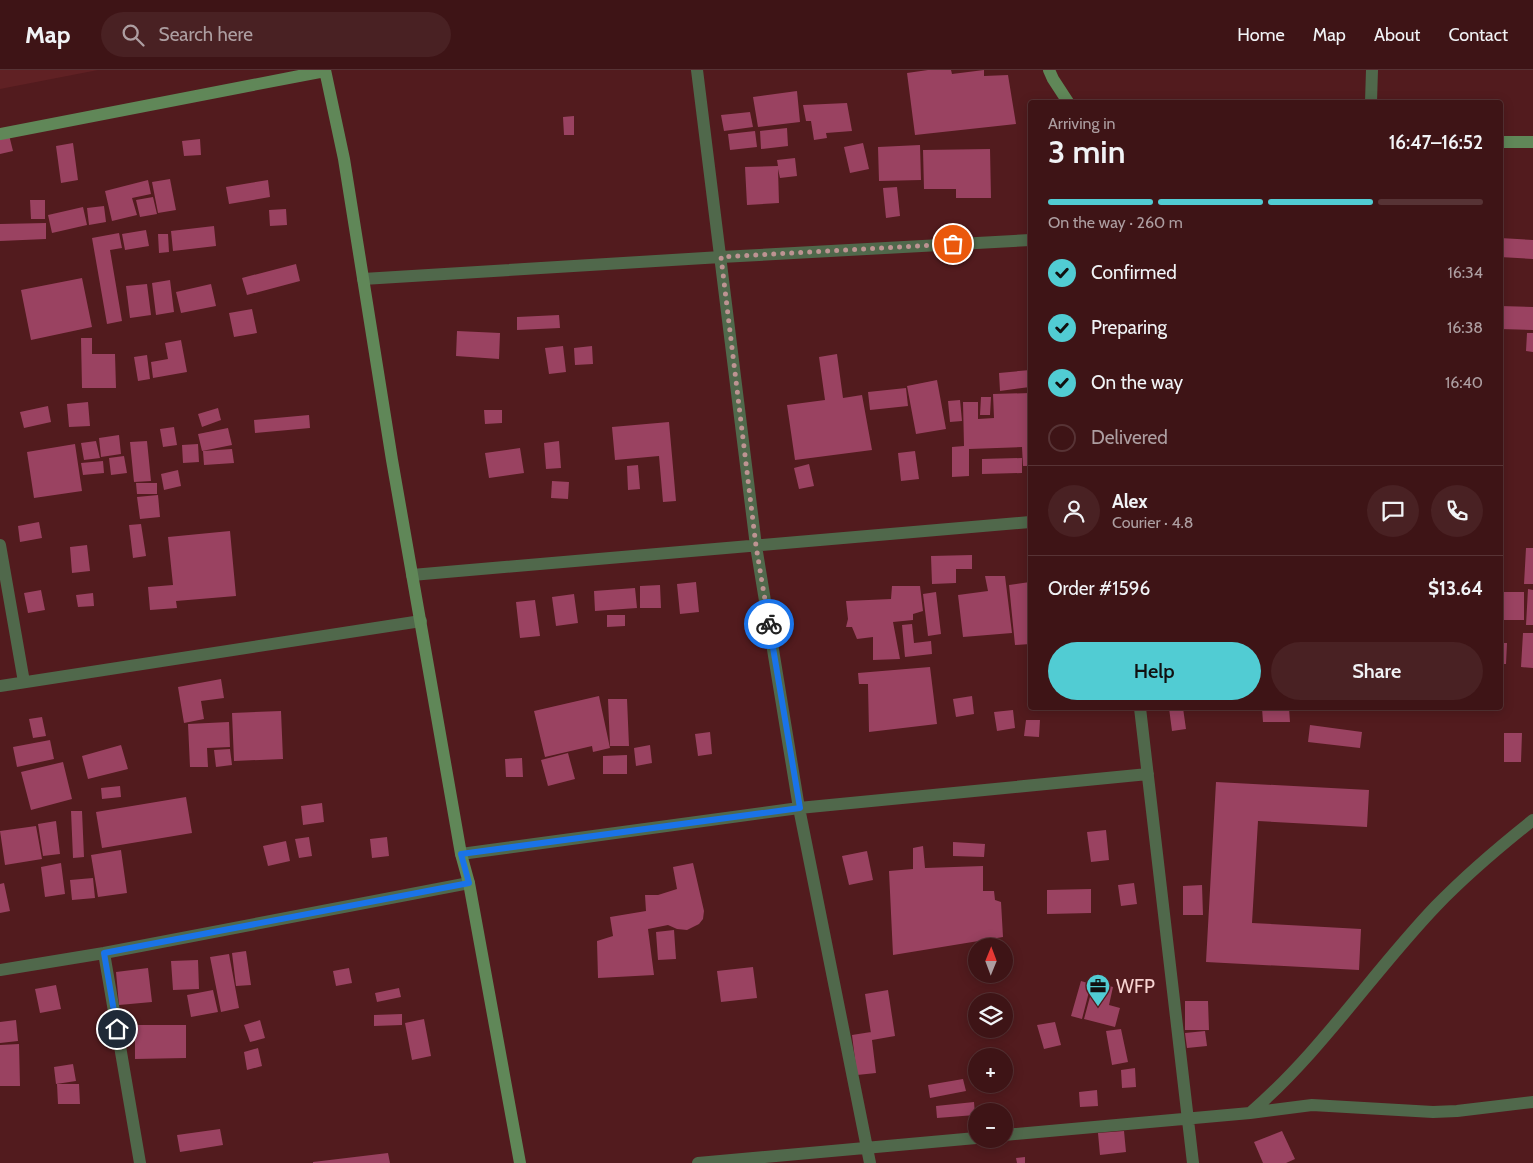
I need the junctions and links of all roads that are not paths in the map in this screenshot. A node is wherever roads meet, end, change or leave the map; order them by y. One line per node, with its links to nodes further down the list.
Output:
1 (327, 70): 7 (main road); 12 (main road)
2 (697, 70): 11 (street)
3 (1050, 70): 5 (main road)
4 (1372, 70): 6 (street)
5 (1067, 100)
6 (1371, 100)
7 (0, 134)
8 (1503, 142): 9 (main road)
9 (1533, 142)
10 (1028, 240): 11 (street)
11 (721, 257): 12 (street); 15 (street)
12 (363, 279): 16 (main road)
13 (1028, 522): 15 (street)
14 (0, 545): 18 (street)
15 (756, 546): 16 (street); 22 (street)
16 (412, 574): 17 (main road)
17 (422, 622): 18 (street); 24 (main road)
18 (24, 682): 19 (street)
19 (0, 686)
20 (1140, 710): 21 (street)
21 (1148, 774): 22 (street); 30 (street)
22 (800, 808): 24 (street); 33 (street)
23 (1533, 820): 29 (street)
24 (461, 854): 25 (main road)
25 (469, 883): 26 (street); 35 (main road)
26 (104, 953): 27 (street); 34 (street)
27 (0, 970)
28 (1533, 1102): 29 (street)
29 (1250, 1113): 30 (street)
30 (1187, 1118): 31 (street); 38 (street)
31 (1013, 1134)
32 (968, 1139): 33 (street)
33 (868, 1148): 36 (street); 37 (street)
34 (140, 1163)
35 (520, 1163)
36 (698, 1163)
37 (870, 1163)
38 (1193, 1163)

